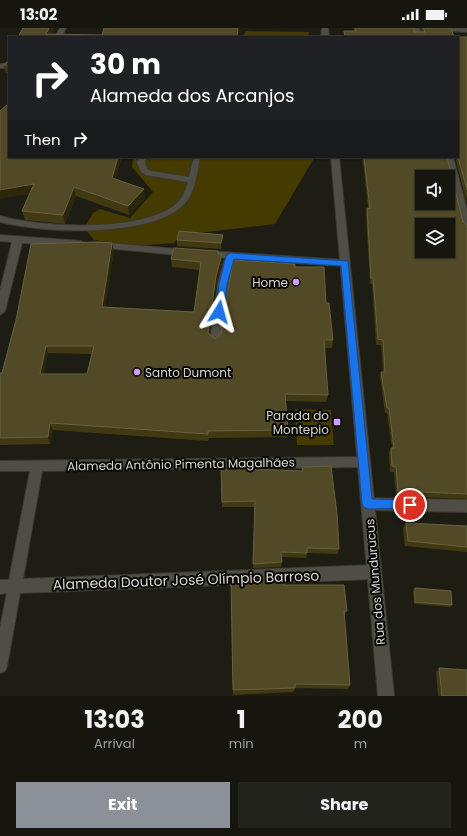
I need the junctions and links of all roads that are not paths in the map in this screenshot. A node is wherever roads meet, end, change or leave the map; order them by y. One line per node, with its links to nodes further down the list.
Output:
1 (428, 28): 2 (street)
2 (467, 30)
3 (143, 158): 7 (lane)
4 (197, 158): 7 (lane)
5 (335, 158): 13 (street, Rua dos Mundurucus)
6 (449, 158): 9 (street)
7 (192, 180): 8 (lane)
8 (0, 219)
9 (467, 228)
10 (0, 238): 11 (street)
11 (18, 239): 12 (street); 14 (street)
12 (230, 256): 13 (street); 15 (street)
13 (345, 263): 16 (street, Rua dos Mundurucus)
14 (0, 311)
15 (215, 341)
16 (362, 462): 18 (street, Alameda Antônio Pimenta Magalhães); 19 (street, Rua dos Mundurucus)
17 (0, 466): 18 (street, Alameda Antônio Pimenta Magalhães)
18 (37, 466): 22 (street)
19 (368, 504): 20 (street); 21 (street, Rua dos Mundurucus)
20 (467, 506)
21 (373, 572): 22 (street, Alameda Doutor José Olímpio Barroso); 25 (street, Rua dos Mundurucus)
22 (14, 587): 23 (street, Alameda Doutor José Olímpio Barroso); 24 (street)
23 (0, 588)
24 (0, 666)
25 (386, 696)

